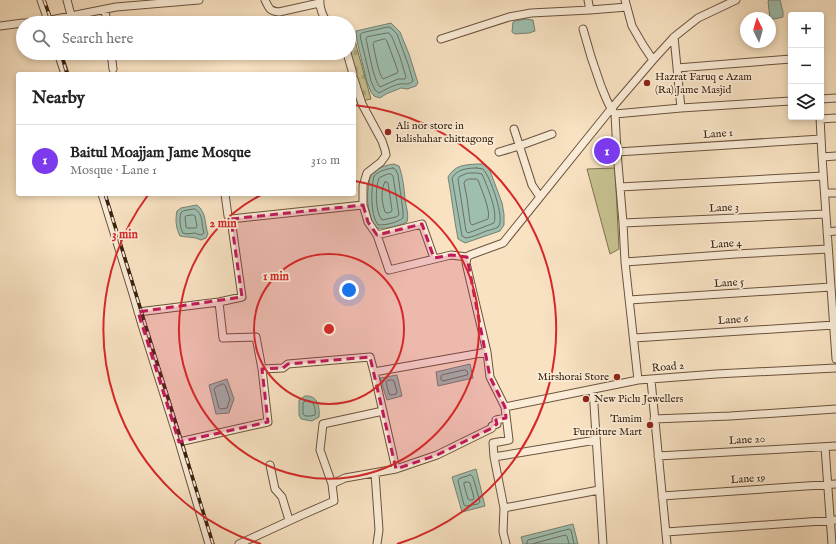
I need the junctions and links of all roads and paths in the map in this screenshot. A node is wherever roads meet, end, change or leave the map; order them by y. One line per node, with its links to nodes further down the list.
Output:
1 (41, 0): 13 (street)
2 (67, 0): 12 (street)
3 (199, 0): 8 (street)
4 (265, 0): 7 (street)
5 (588, 0): 11 (street)
6 (736, 0): 20 (street)
7 (320, 2): 16 (street)
8 (115, 4): 10 (street)
9 (626, 4): 11 (street); 26 (street)
10 (105, 10): 12 (street); 15 (street)
11 (590, 10): 21 (street)
12 (71, 15): 14 (street)
13 (47, 16)
14 (68, 16)
15 (106, 16)
16 (323, 16)
17 (16, 24): 18 (street)
18 (0, 26)
19 (583, 29): 34 (street)
20 (674, 37): 26 (street); 27 (street)
21 (441, 39)
22 (788, 59): 27 (street)
23 (60, 60): 29 (street)
24 (112, 60): 28 (street)
25 (349, 60): 30 (street)
26 (653, 60): 34 (street)
27 (677, 68): 33 (street)
28 (113, 69)
29 (64, 72)
30 (352, 72)
31 (356, 85): 53 (street)
32 (788, 101): 33 (street)
33 (681, 108): 34 (street)
34 (613, 112): 43 (street); 52 (street)
35 (824, 118): 36 (street)
36 (836, 118)
37 (820, 120): 40 (street)
38 (514, 129): 41 (street)
39 (552, 134): 41 (street)
40 (821, 139): 43 (street, Lane 1); 45 (street)
41 (519, 146): 42 (street); 52 (street)
42 (498, 152)
43 (617, 152): 47 (street)
44 (836, 156): 45 (street)
45 (822, 157): 46 (street)
46 (823, 176): 47 (street); 48 (street)
47 (620, 186): 56 (street)
48 (825, 193): 49 (street); 54 (street)
49 (836, 193)
50 (103, 196): 69 (street)
51 (224, 196): 55 (street)
52 (540, 197): 62 (street)
53 (363, 205): 55 (street); 59 (street)
54 (826, 214): 56 (street, Lane 3); 58 (street)
55 (231, 219): 67 (street)
56 (623, 223): 63 (street)
57 (836, 231): 58 (street)
58 (827, 232): 60 (street)
59 (377, 235): 61 (street); 61 (street)
60 (828, 249): 63 (street, Lane 4); 64 (street)
61 (434, 258): 62 (street)
62 (467, 258): 73 (street)
63 (625, 262): 66 (street)
64 (833, 270): 65 (street)
65 (831, 287): 66 (street, Lane 5); 68 (street)
66 (629, 300): 71 (street)
67 (219, 302): 69 (street); 76 (street)
68 (834, 305): 70 (street)
69 (138, 312): 87 (street)
70 (834, 325): 71 (street, Lane 6); 72 (street)
71 (634, 338): 78 (street)
72 (835, 344): 74 (street)
73 (486, 352): 77 (street); 81 (street)
74 (836, 359)
75 (836, 368): 79 (street, Road 2)
76 (262, 369): 77 (street); 87 (street)
77 (374, 372): 83 (street)
78 (638, 380): 79 (street, Road 2); 80 (street, Road 2)
79 (651, 380): 85 (street)
80 (593, 389): 81 (street, Road 2); 86 (street)
81 (505, 407): 84 (street)
82 (836, 409): 85 (street)
83 (383, 412): 93 (street); 95 (street)
84 (506, 418): 91 (street); 93 (street)
85 (654, 419): 90 (street)
86 (596, 440): 91 (street); 98 (street)
87 (179, 442): 104 (street)
88 (836, 446): 89 (street, Lane 20)
89 (825, 447): 90 (street, Lane 20); 96 (street)
90 (658, 456): 99 (street)
91 (494, 457): 100 (street)
92 (270, 465): 101 (street)
93 (396, 469): 94 (street)
94 (375, 473): 95 (street); 106 (street)
95 (332, 484): 101 (street)
96 (828, 484): 97 (street, Lane 19); 99 (street, Lane 19); 102 (street)
97 (836, 484)
98 (599, 490): 100 (street); 108 (street)
99 (662, 496): 103 (street)
100 (504, 508): 107 (street)
101 (289, 520): 105 (street)
102 (833, 520): 103 (street); 110 (street)
103 (666, 532): 109 (street)
104 (210, 544)
105 (239, 544)
106 (377, 544)
107 (506, 544)
108 (603, 544)
109 (667, 544)
110 (832, 544)

